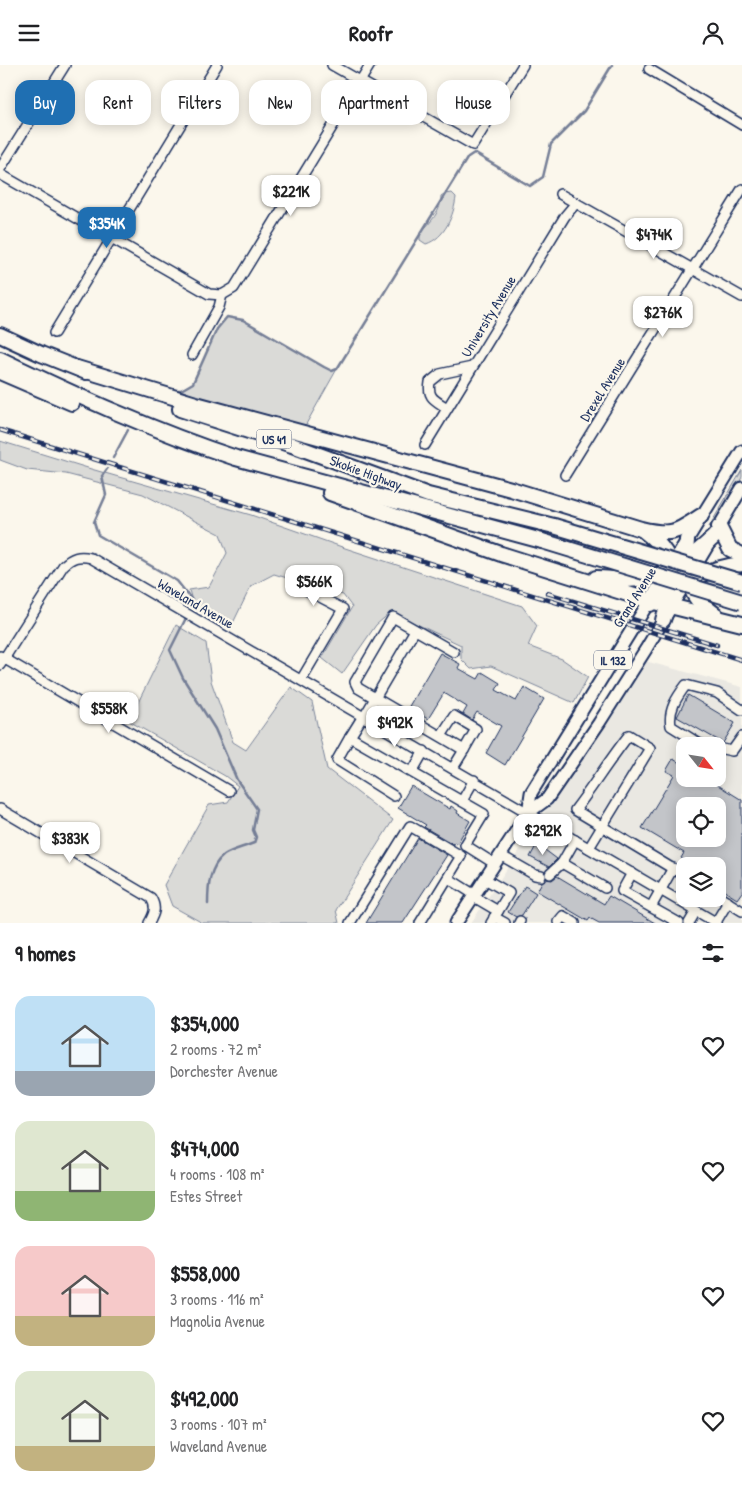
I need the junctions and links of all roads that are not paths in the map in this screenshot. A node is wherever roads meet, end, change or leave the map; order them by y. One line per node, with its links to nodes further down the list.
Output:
1 (65, 65): 12 (street)
2 (217, 65): 17 (street)
3 (332, 65): 7 (street)
4 (370, 65): 8 (street)
5 (523, 65): 9 (street)
6 (649, 69): 11 (street)
7 (358, 80)
8 (361, 80)
9 (427, 119)
10 (333, 125): 19 (street)
11 (742, 125)
12 (0, 169)
13 (0, 174): 17 (street)
14 (742, 189): 18 (street, Drexel Avenue)
15 (560, 194): 16 (street)
16 (576, 203): 18 (street); 25 (street, University Avenue)
17 (112, 238): 19 (street); 21 (street)
18 (692, 268): 20 (street); 33 (street, Drexel Avenue)
19 (222, 295): 23 (street)
20 (742, 297)
21 (54, 333)
22 (0, 335): 26 (highway, Skokie Highway / US 41)
23 (192, 355)
24 (0, 359): 29 (highway, Skokie Highway / US 41)
25 (472, 367): 28 (street, University Avenue); 28 (street)
26 (78, 368): 36 (highway); 45 (highway, Skokie Highway / US 41, bridge)
27 (0, 372): 29 (highway)
28 (447, 408): 30 (street, University Avenue)
29 (188, 443): 32 (highway, Skokie Highway / US 41)
30 (425, 445)
31 (742, 451): 35 (main road, Grand Avenue / IL 132)
32 (236, 459): 43 (highway); 48 (highway, Skokie Highway / US 41, bridge)
33 (564, 475)
34 (742, 488): 37 (main road)
35 (702, 516): 36 (highway); 38 (main road, Grand Avenue / IL 132)
36 (641, 529): 42 (highway)
37 (717, 531): 39 (highway); 40 (highway); 44 (main road)
38 (687, 540): 40 (highway); 42 (main road, Grand Avenue / IL 132)
39 (742, 555)
40 (686, 562): 42 (highway); 44 (highway)
41 (742, 565): 44 (highway)
42 (670, 569): 43 (highway); 47 (highway); 49 (main road, Grand Avenue / IL 132)
43 (581, 579): 49 (highway)
44 (687, 581): 47 (highway); 50 (main road); 51 (highway)
45 (742, 583)
46 (297, 585): 57 (street)
47 (672, 589): 49 (highway); 50 (highway)
48 (742, 602)
49 (649, 603): 50 (highway); 75 (main road, Grand Avenue / IL 132)
50 (670, 606): 51 (highway); 52 (highway)
51 (718, 617): 53 (highway)
52 (663, 620): 75 (main road, Grand Avenue / IL 132)
53 (742, 624)
54 (415, 630): 55 (street); 58 (street); 58 (street)
55 (454, 652)
56 (1, 660): 57 (street, Waveland Avenue); 71 (street)
57 (301, 680): 60 (street, Waveland Avenue)
58 (375, 698): 60 (street); 61 (street)
59 (742, 709): 63 (street)
60 (364, 716): 62 (street); 67 (street, Waveland Avenue)
61 (441, 736): 65 (street); 65 (street)
62 (350, 737): 69 (street); 72 (street)
63 (689, 737)
64 (741, 740): 66 (street)
65 (464, 750): 68 (street)
66 (726, 750)
67 (424, 751): 68 (street, Waveland Avenue); 69 (street)
68 (454, 768): 70 (street, Waveland Avenue)
69 (412, 772): 73 (street)
70 (474, 780): 73 (street); 75 (street, Waveland Avenue)
71 (229, 791)
72 (394, 796)
73 (462, 801): 79 (street)
74 (0, 809): 94 (street)
75 (528, 813): 77 (street, Waveland Avenue); 79 (main road, Grand Avenue / IL 132)
76 (602, 826): 76 (street); 78 (street); 81 (street)
77 (575, 840): 78 (street, Waveland Avenue); 80 (street)
78 (589, 848): 83 (street, Waveland Avenue)
79 (498, 860): 80 (street); 85 (main road, Grand Avenue / IL 132)
80 (562, 863): 86 (street)
81 (672, 868): 82 (street); 87 (street)
82 (676, 870)
83 (632, 873): 87 (street, Waveland Avenue); 90 (street)
84 (448, 878): 88 (street); 95 (street); 96 (street)
85 (485, 879): 88 (main road, Grand Avenue / IL 132); 93 (street)
86 (605, 888)
87 (660, 890): 90 (street); 91 (street, Waveland Avenue)
88 (474, 896): 93 (street); 97 (main road, Grand Avenue / IL 132)
89 (728, 902): 92 (street); 101 (street)
90 (651, 907): 99 (street)
91 (696, 911): 100 (street); 101 (street, Waveland Avenue)
92 (742, 911)
93 (494, 917): 98 (street)
94 (149, 923)
95 (350, 923)
96 (420, 923)
97 (457, 923)
98 (505, 923)
99 (679, 923)
100 (689, 923)
101 (717, 923)

